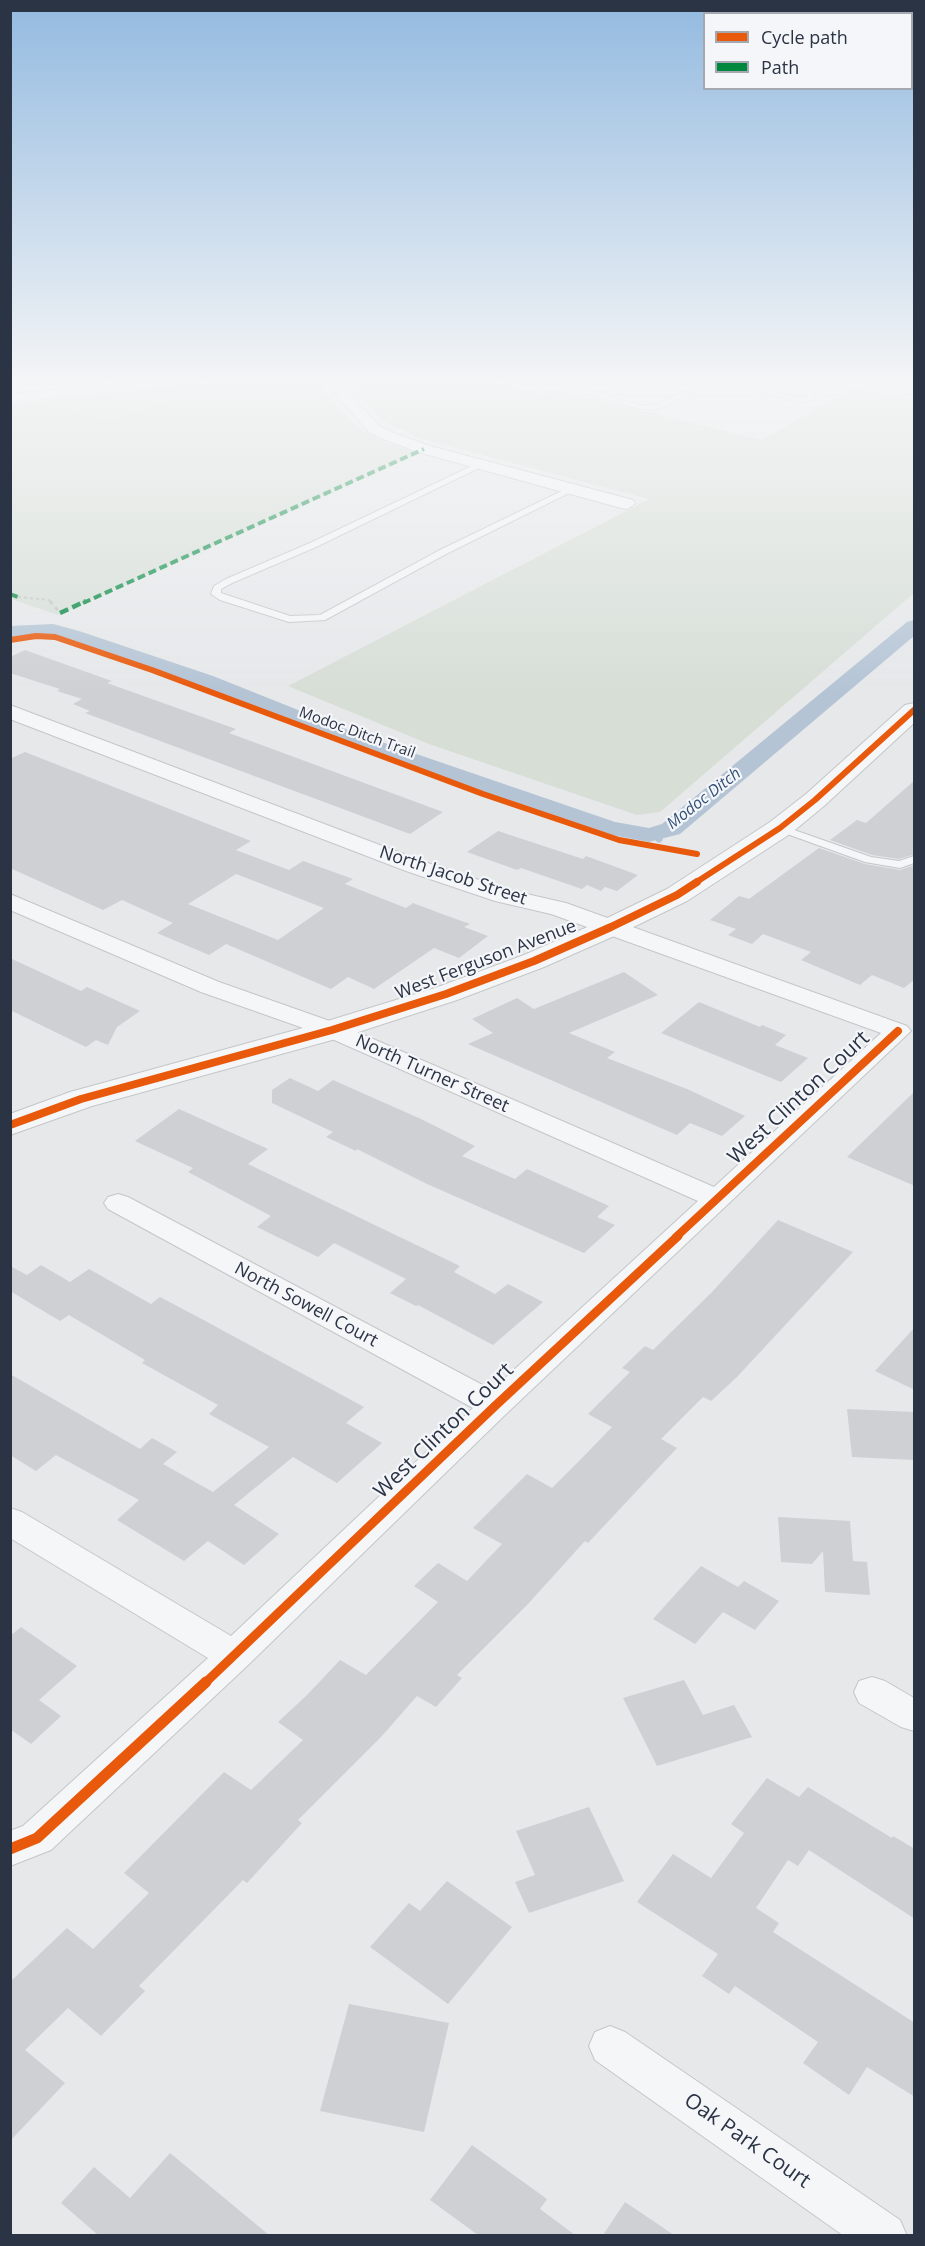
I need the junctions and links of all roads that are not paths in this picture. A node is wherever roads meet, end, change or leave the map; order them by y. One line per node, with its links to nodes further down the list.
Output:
1 (439, 485): 3 (lane)
2 (557, 485): 3 (street)
3 (573, 489): 4 (street)
4 (627, 504)
5 (915, 710): 7 (street, West Ferguson Avenue)
6 (10, 711): 10 (street, North Jacob Street)
7 (780, 828): 8 (lane); 10 (street, West Ferguson Avenue)
8 (915, 859)
9 (10, 901): 11 (street, North Turner Street)
10 (612, 927): 11 (street, West Ferguson Avenue); 12 (street, North Jacob Street)
11 (332, 1030): 13 (street, West Ferguson Avenue); 14 (street, North Turner Street)
12 (898, 1031): 14 (street, West Clinton Court)
13 (10, 1125)
14 (718, 1199): 16 (street, West Clinton Court)
15 (118, 1203): 16 (street, North Sowell Court)
16 (495, 1406): 18 (street, West Clinton Court)
17 (10, 1521): 18 (street)
18 (234, 1656): 21 (street, West Clinton Court)
19 (872, 1692): 20 (street)
20 (915, 1716)
21 (10, 1849)
22 (610, 2046): 23 (street, Oak Park Court)
23 (884, 2235)

